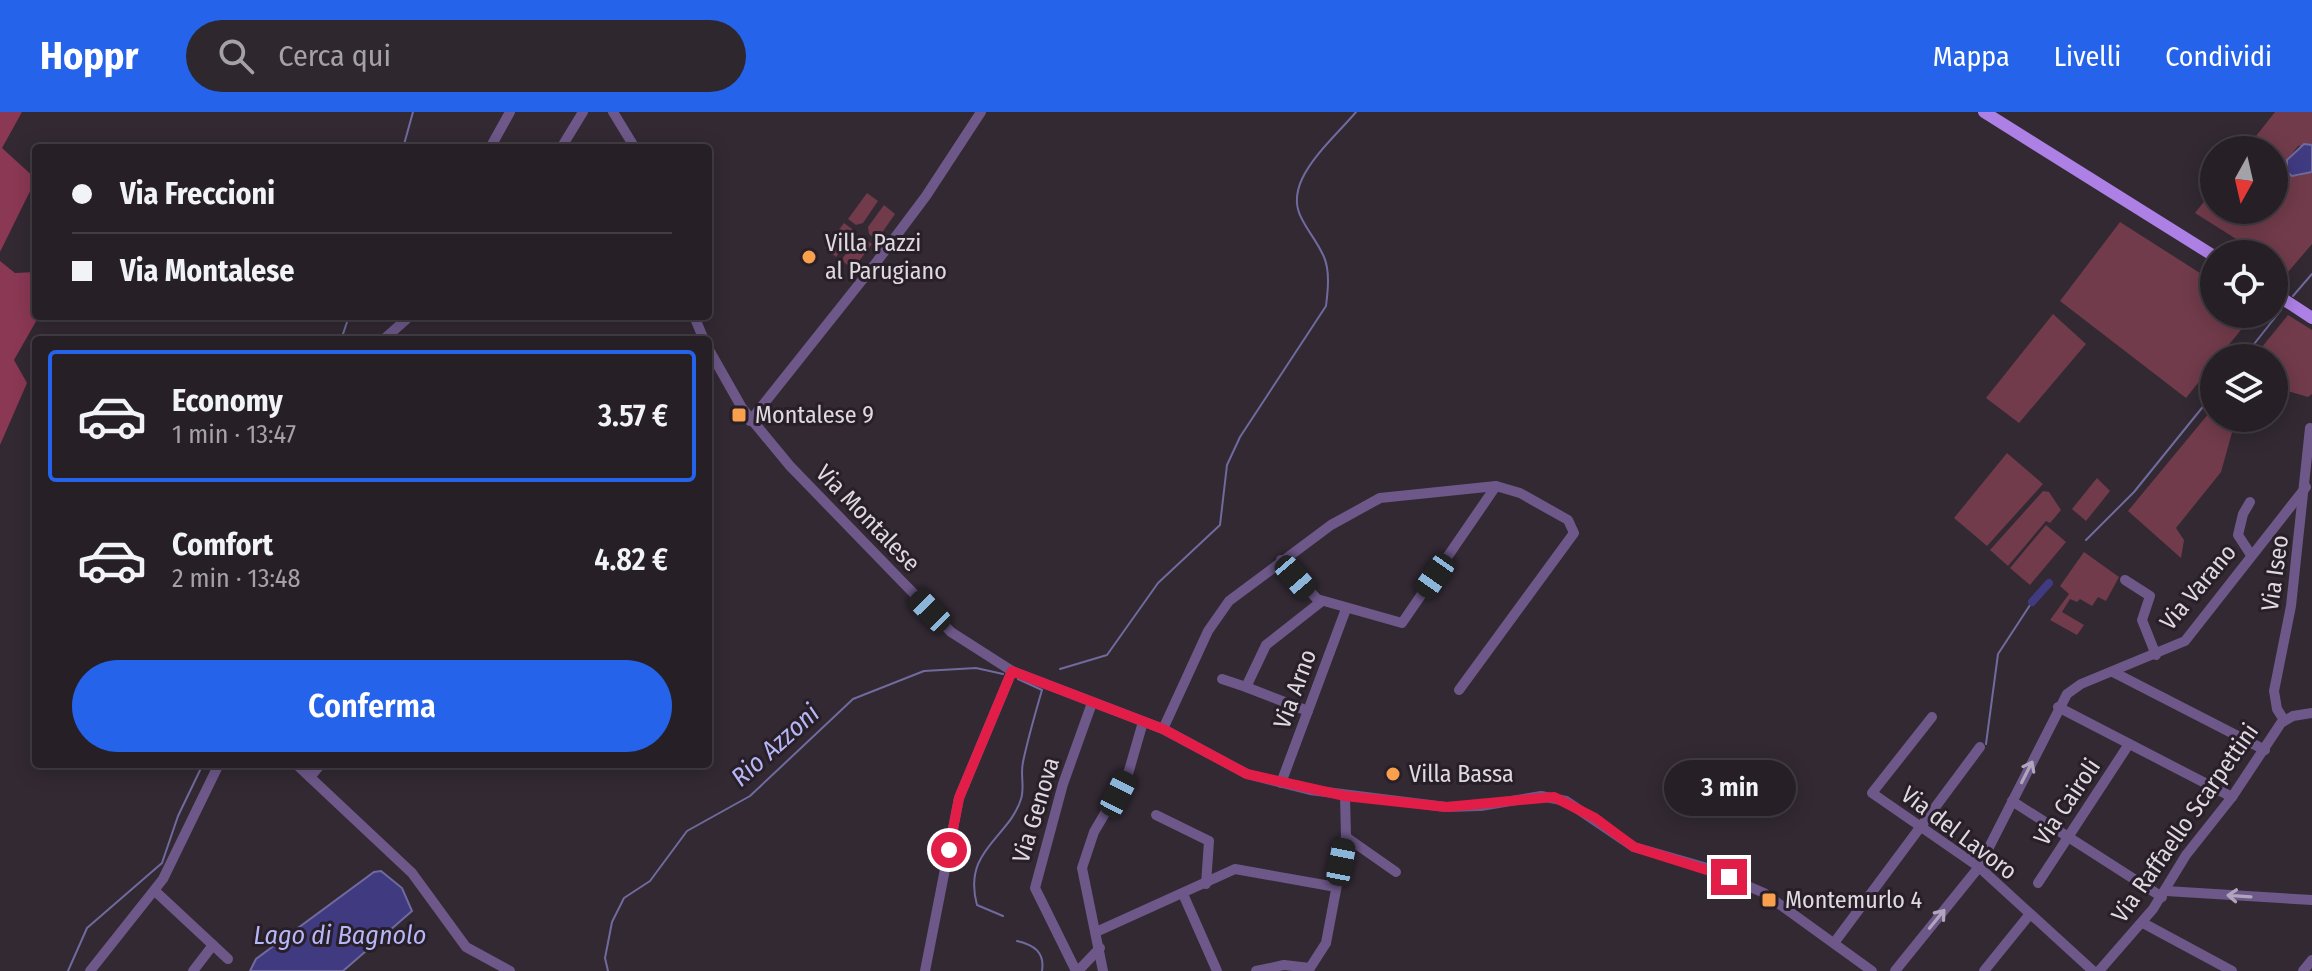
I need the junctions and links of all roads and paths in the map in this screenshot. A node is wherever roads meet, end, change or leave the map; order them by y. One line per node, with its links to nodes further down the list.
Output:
1 (510, 112): 6 (street)
2 (583, 112): 7 (street)
3 (613, 112): 8 (street)
4 (981, 112): 15 (street)
5 (1984, 112): 9 (main road)
6 (492, 144)
7 (563, 144)
8 (633, 144)
9 (2200, 247)
10 (2288, 302): 11 (main road)
11 (2312, 318)
12 (406, 320): 13 (street)
13 (388, 336)
14 (712, 355): 15 (street, Via Montalese)
15 (750, 421): 26 (street, Via Montalese)
16 (2311, 428): 18 (street, Via Iseo)
17 (1496, 486): 21 (street); 24 (street); 30 (street)
18 (2306, 487): 20 (street, Via Varano); 36 (street, Via Iseo)
19 (2250, 502): 20 (street)
20 (2251, 555): 25 (street, Via Varano)
21 (1281, 560): 23 (street); 38 (street)
22 (2125, 580): 25 (street)
23 (1322, 601): 24 (street); 29 (street)
24 (1346, 609): 33 (street, Via Arno)
25 (2156, 655): 27 (street, Via Varano)
26 (1012, 671): 31 (street, Via Montalese); 76 (street)
27 (2113, 672): 32 (street, Via Varano); 41 (street)
28 (1222, 679): 29 (street)
29 (1246, 687): 33 (street)
30 (1459, 690)
31 (1092, 703): 37 (street, Via Montalese); 77 (street, Via Genova)
32 (2058, 707): 39 (street); 49 (street, one-way to 32)
33 (1308, 711): 46 (street, Via Arno)
34 (2312, 713): 36 (street, Via Raffaello Scarpettini)
35 (1932, 717): 51 (street, Via del Lavoro)
36 (2284, 720): 41 (street, Via Raffaello Scarpettini)
37 (1143, 722): 38 (street, Via Montalese); 65 (street)
38 (1163, 729): 46 (street, Via Montalese)
39 (2129, 744): 48 (street); 53 (street, Via Cairoli)
40 (1980, 747): 51 (street)
41 (2265, 750): 48 (street, Via Raffaello Scarpettini)
42 (217, 768): 59 (street)
43 (300, 768): 45 (street)
44 (318, 768): 45 (street)
45 (310, 777): 75 (street)
46 (1281, 783): 47 (street, Via Montalese)
47 (1345, 796): 52 (street); 66 (street, Via Montalese)
48 (2232, 797): 61 (street, Via Raffaello Scarpettini)
49 (2012, 801): 53 (street); 54 (street)
50 (1156, 815): 57 (street)
51 (1919, 827): 54 (street, Via del Lavoro); 66 (street)
52 (1346, 837): 55 (street); 58 (street)
53 (2067, 837): 56 (street, Via Cairoli); 61 (street)
54 (1979, 867): 63 (street, Via del Lavoro); 82 (street, one-way to 54)
55 (1396, 872)
56 (2038, 883)
57 (1206, 884): 58 (street); 60 (street)
58 (1336, 887): 71 (street)
59 (155, 891): 67 (street); 73 (street)
60 (1183, 894): 65 (street); 79 (street)
61 (2164, 894): 62 (street, one-way to 61); 64 (street, Via Raffaello Scarpettini)
62 (2312, 900)
63 (2030, 914): 83 (street); 84 (street, Via del Lavoro)
64 (2143, 923): 72 (street); 85 (street, Via Raffaello Scarpettini)
65 (1096, 932): 68 (street)
66 (1834, 943): 81 (street, Via Montalese)
67 (213, 945): 69 (street); 74 (street)
68 (1100, 948): 77 (street); 78 (street)
69 (228, 959)
70 (2312, 960): 86 (street)
71 (1309, 969): 80 (street)
72 (2228, 970)
73 (90, 971)
74 (193, 971)
75 (510, 971)
76 (925, 971)
77 (1077, 971)
78 (1103, 971)
79 (1217, 971)
80 (1256, 971)
81 (1872, 971)
82 (1895, 971)
83 (1984, 971)
84 (2093, 971)
85 (2099, 971)
86 (2303, 971)

